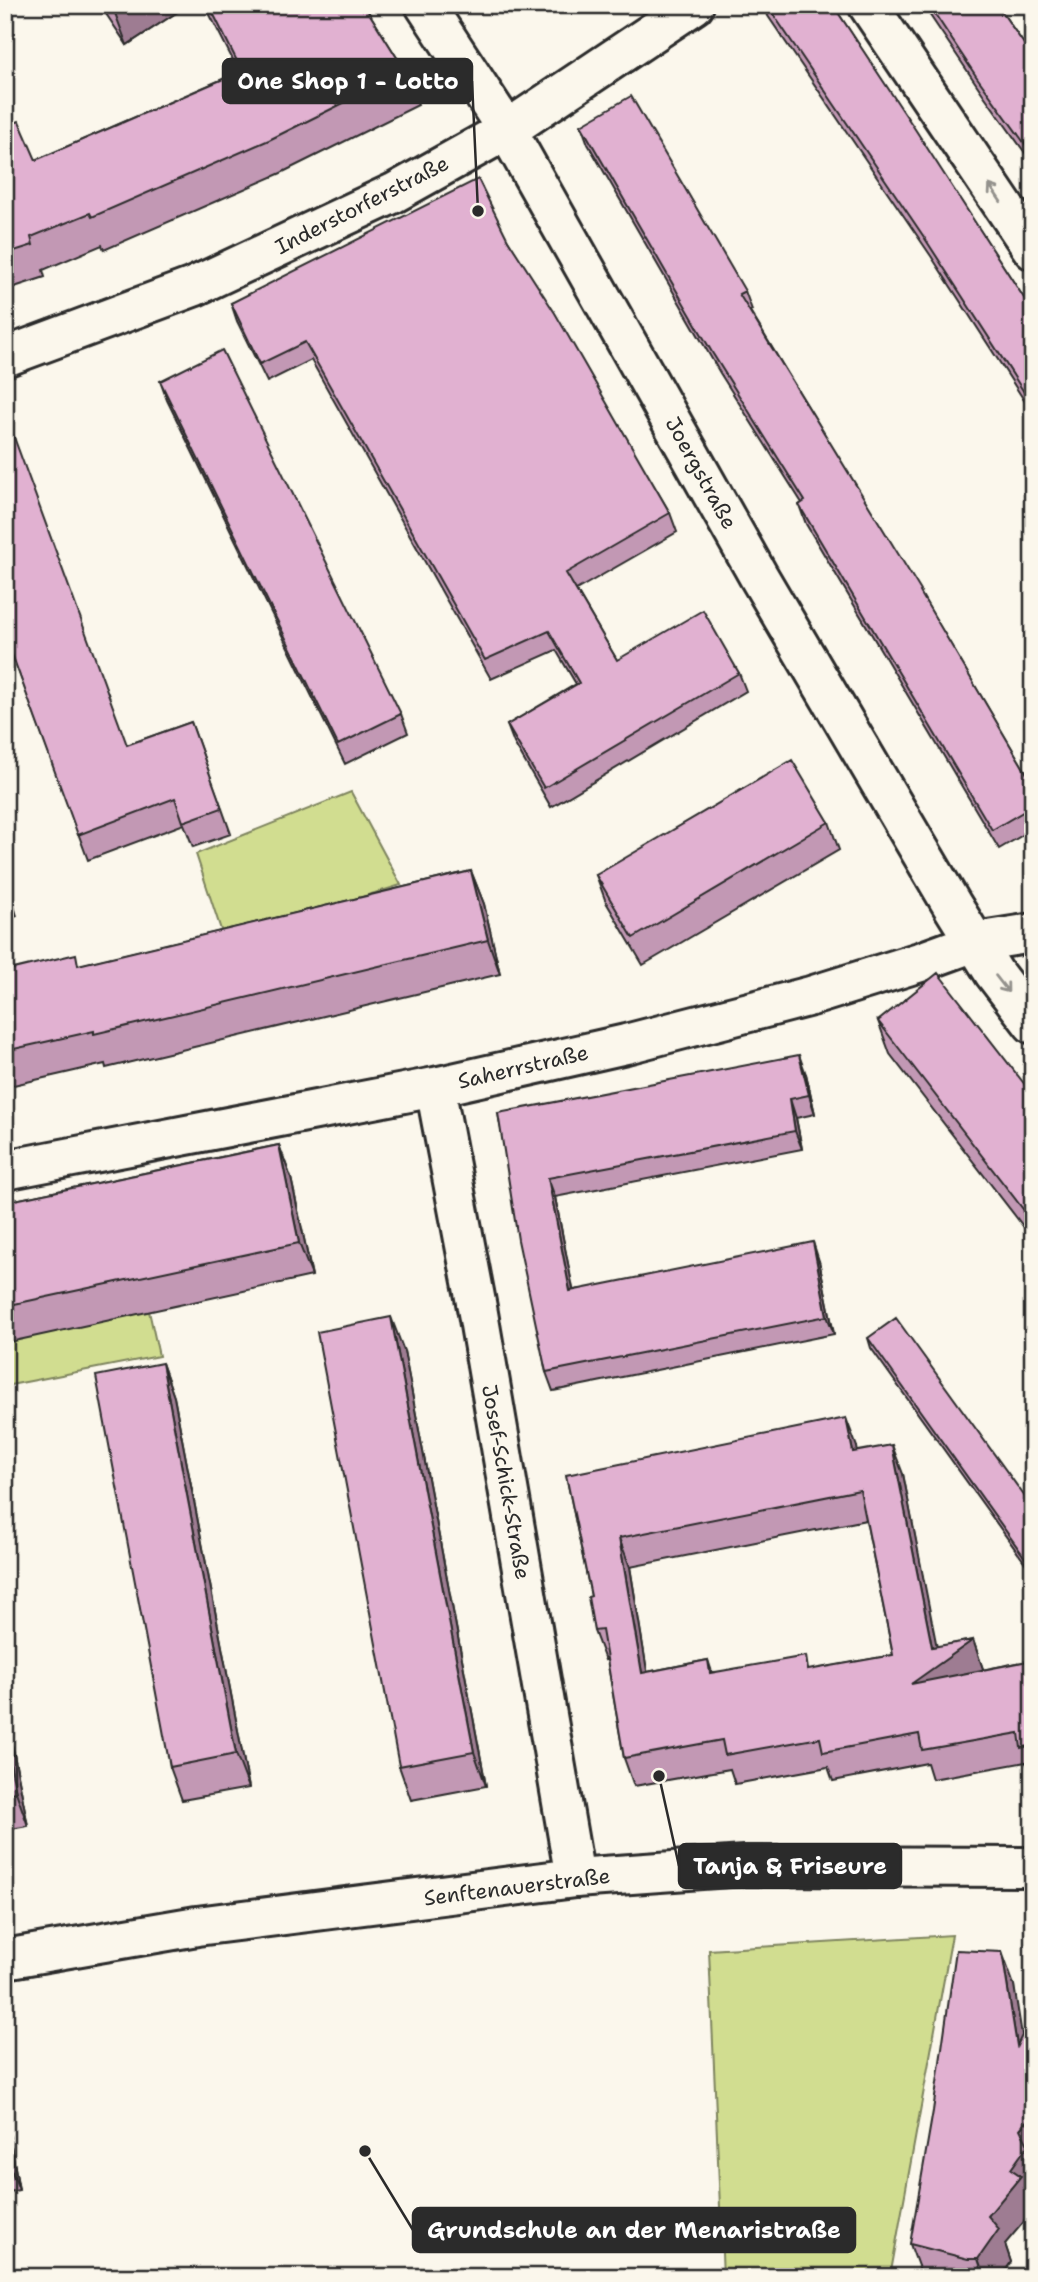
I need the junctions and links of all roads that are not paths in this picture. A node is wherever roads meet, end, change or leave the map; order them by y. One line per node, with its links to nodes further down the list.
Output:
1 (425, 5): 4 (street, Joergstraße)
2 (694, 5): 4 (street, Inderstorferstraße)
3 (869, 5): 5 (street, one-way to 3)
4 (507, 130): 6 (street, Inderstorferstraße); 8 (street, Joergstraße)
5 (1033, 250)
6 (5, 357)
7 (1033, 933): 8 (street, Saherrstraße)
8 (975, 942): 9 (street, Joergstraße, one-way to 9); 10 (street, Saherrstraße)
9 (1033, 1024)
10 (435, 1087): 11 (street, Saherrstraße); 13 (street, Josef-Schick-Straße)
11 (5, 1170)
12 (1033, 1867): 13 (street, Senftenauerstraße)
13 (575, 1878): 14 (street, Senftenauerstraße)
14 (5, 1959)

